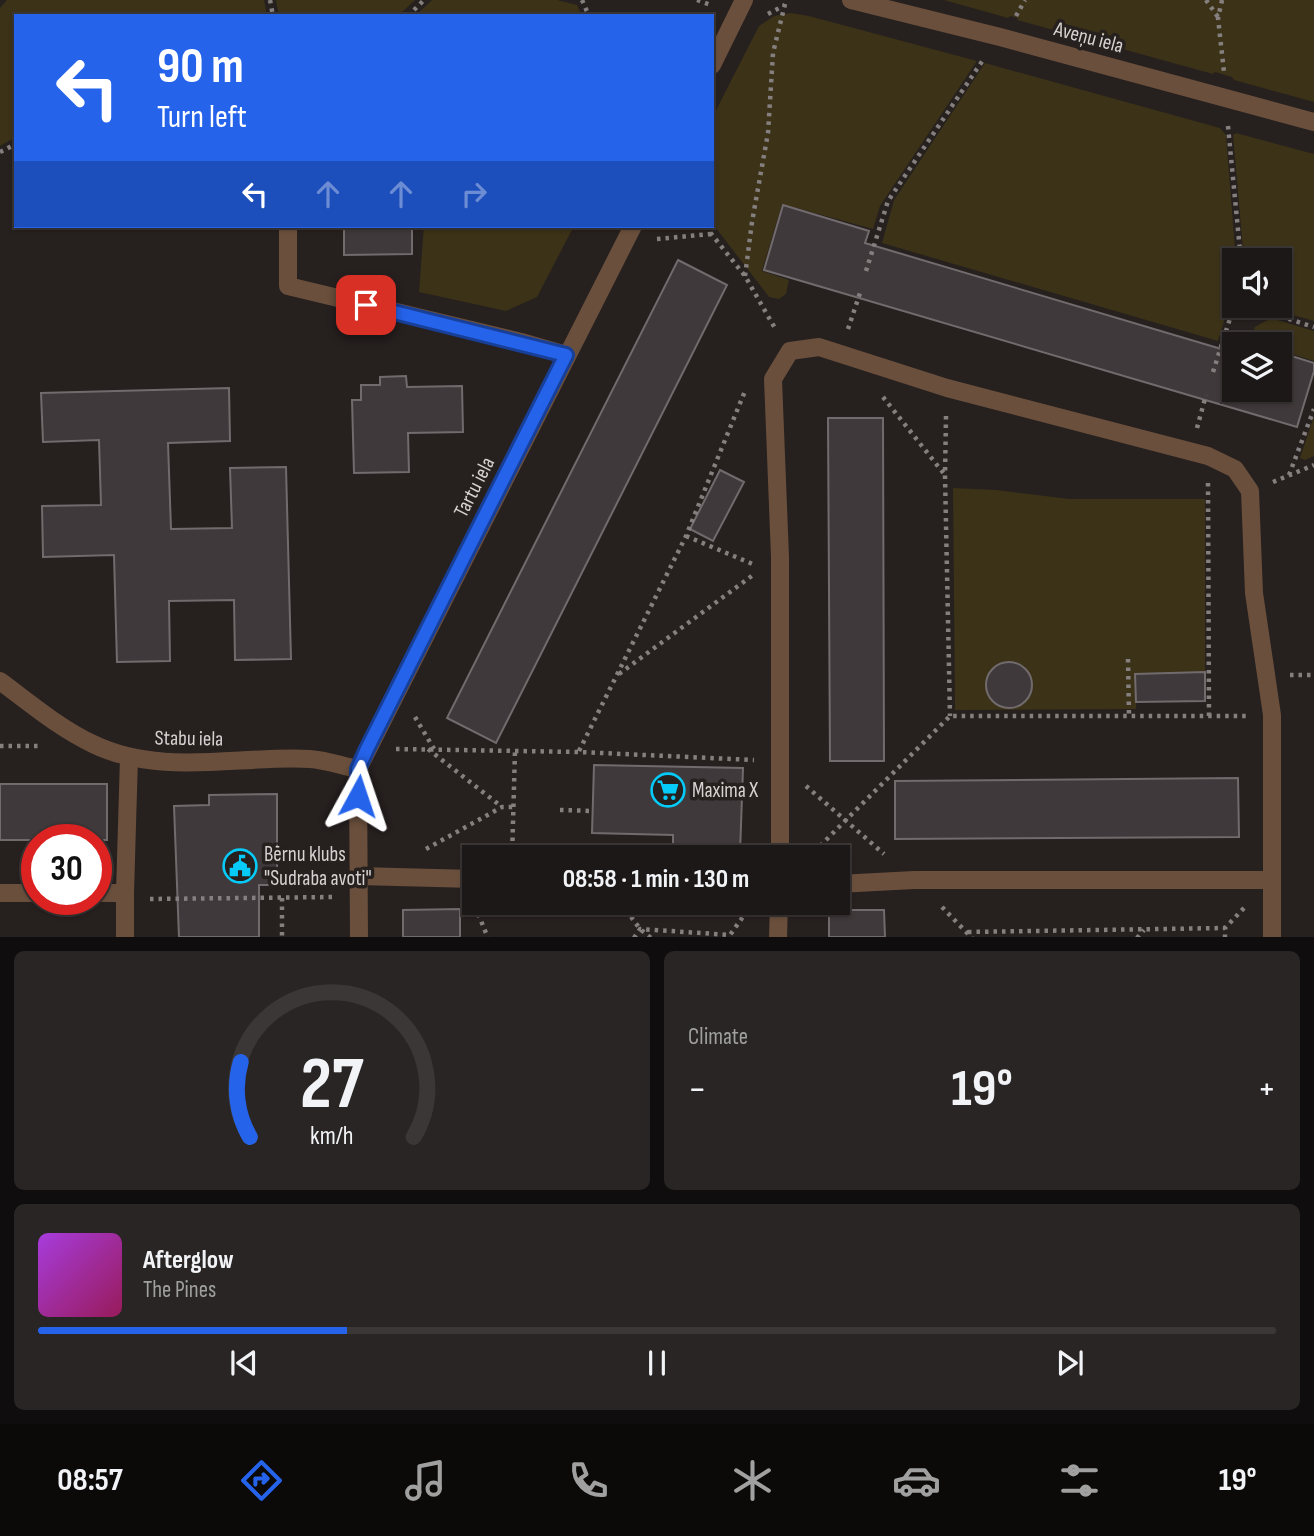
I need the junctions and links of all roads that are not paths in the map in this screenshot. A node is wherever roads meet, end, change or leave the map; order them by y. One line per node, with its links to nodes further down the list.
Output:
1 (744, 0): 3 (street)
2 (851, 0): 4 (street, Aveņu iela)
3 (714, 61)
4 (1314, 122)
5 (288, 228): 7 (street)
6 (629, 234): 7 (street, Tartu iela)
7 (566, 355): 10 (street, Tartu iela)
8 (0, 681): 9 (street, Stabu iela)
9 (129, 757): 10 (street, Stabu iela); 19 (street)
10 (358, 769): 12 (street)
11 (780, 845): 14 (street)
12 (358, 876): 13 (street); 22 (street)
13 (462, 879)
14 (1272, 880): 15 (street); 24 (street)
15 (850, 883)
16 (0, 893): 17 (street)
17 (21, 893)
18 (112, 895): 19 (street)
19 (125, 896): 21 (street)
20 (779, 915): 23 (street)
21 (125, 937)
22 (359, 937)
23 (778, 937)
24 (1272, 937)

